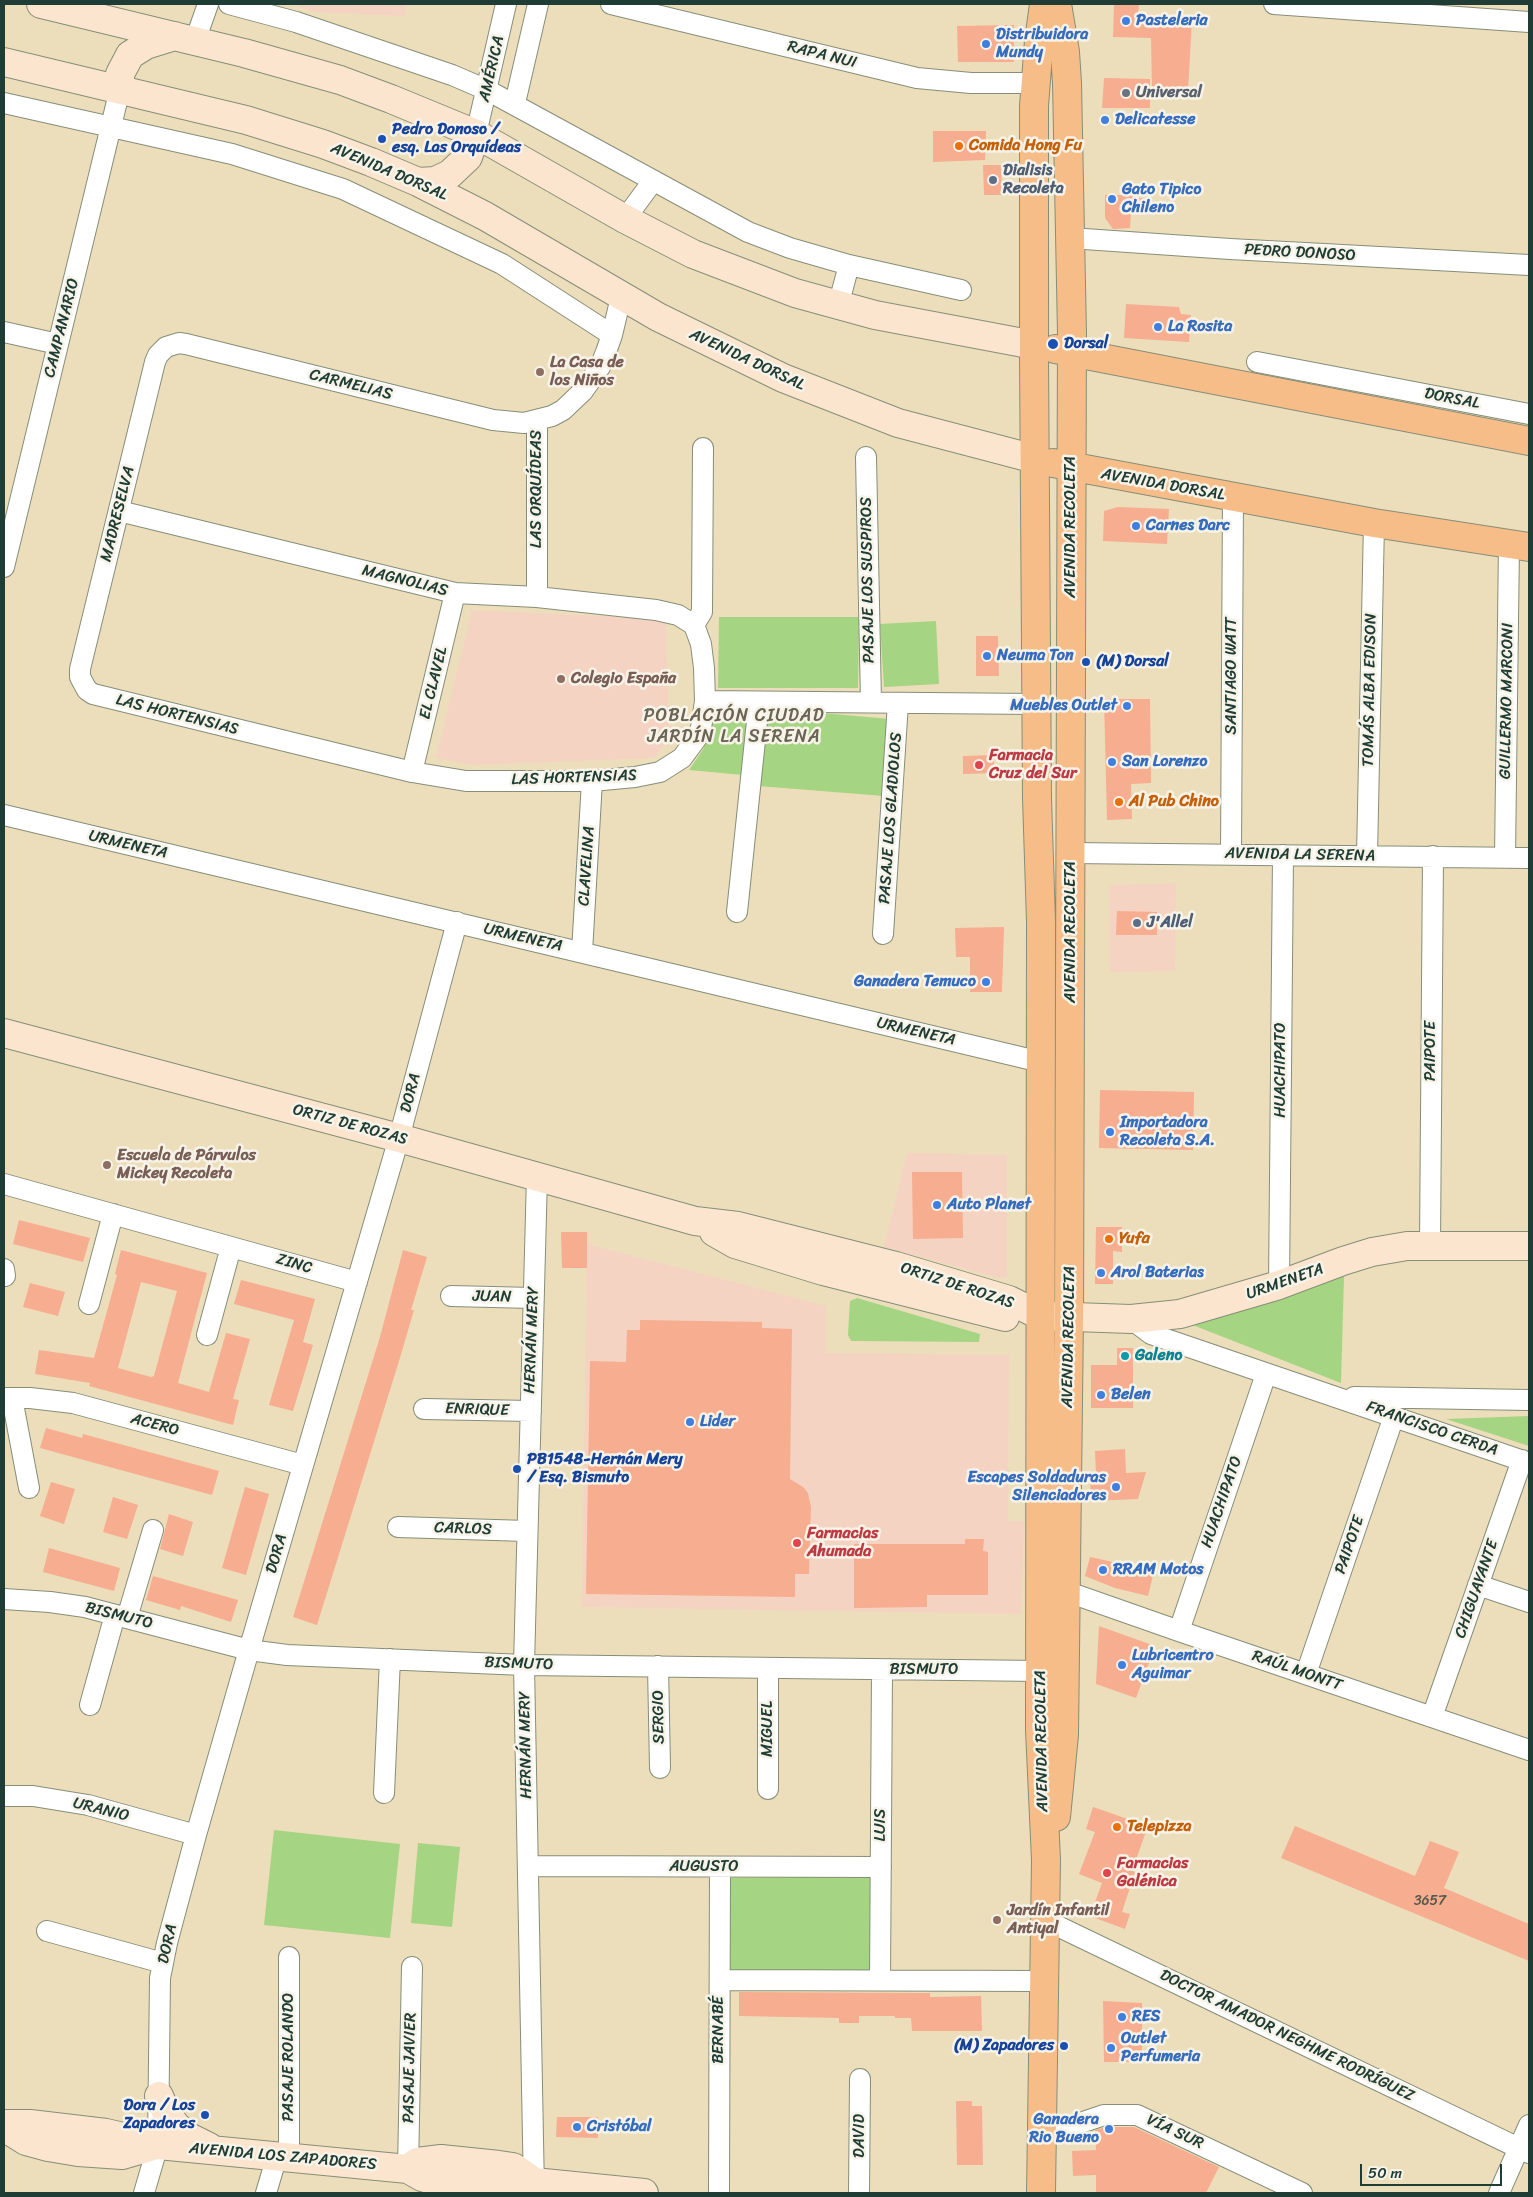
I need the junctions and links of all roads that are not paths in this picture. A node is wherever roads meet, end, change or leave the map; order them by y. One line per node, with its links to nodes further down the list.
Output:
1 (41, 4): 11 (main road)
2 (208, 4): 11 (street)
3 (229, 4): 15 (street)
4 (506, 4): 15 (street, AMÉRICA)
5 (538, 4): 17 (street, AMÉRICA)
6 (611, 4): 13 (street, RAPA NUI)
7 (1044, 4): 13 (main road, AVENIDA RECOLETA)
8 (1057, 4): 24 (main road, AVENIDA RECOLETA)
9 (1274, 4): 10 (street)
10 (1529, 22)
11 (185, 38): 14 (main road); 19 (main road)
12 (4, 62): 14 (main road, AVENIDA DORSAL)
13 (1036, 83): 22 (main road, AVENIDA RECOLETA)
14 (120, 90): 18 (street, CAMPANARIO); 21 (main road, AVENIDA DORSAL)
15 (487, 90): 17 (street); 19 (street, AMÉRICA)
16 (4, 102): 18 (street)
17 (515, 104): 20 (street)
18 (111, 127): 31 (street); 32 (street, CAMPANARIO)
19 (476, 134): 21 (main road); 23 (main road)
20 (653, 181): 23 (street); 25 (street)
21 (418, 182): 28 (main road, AVENIDA DORSAL)
22 (1035, 204): 24 (main road); 33 (main road, AVENIDA RECOLETA)
23 (625, 219): 29 (main road)
24 (1070, 238): 26 (street, PEDRO DONOSO); 35 (main road, AVENIDA RECOLETA)
25 (849, 265): 27 (street); 29 (street)
26 (1529, 265)
27 (961, 290)
28 (621, 297): 31 (street, LAS ORQUÍDEAS); 42 (main road, AVENIDA DORSAL)
29 (838, 306): 33 (main road)
30 (4, 332): 32 (street)
31 (612, 335): 38 (street, LAS ORQUÍDEAS)
32 (58, 344): 48 (street, CAMPANARIO)
33 (1034, 345): 35 (main road); 42 (main road, AVENIDA RECOLETA)
34 (166, 347): 38 (street, CARMELIAS); 45 (street, MADRESELVA)
35 (1072, 352): 39 (main road); 43 (main road, AVENIDA RECOLETA)
36 (1257, 362): 37 (street, DORSAL)
37 (1529, 414)
38 (537, 421): 50 (street, LAS ORQUÍDEAS)
39 (1529, 441)
40 (703, 448): 51 (street)
41 (866, 457): 55 (street, PASAJE LOS SUSPIROS)
42 (1035, 459): 43 (main road, AVENIDA DORSAL); 57 (main road, AVENIDA RECOLETA)
43 (1072, 468): 44 (main road, AVENIDA DORSAL); 61 (main road, AVENIDA RECOLETA)
44 (1233, 497): 46 (main road, AVENIDA DORSAL); 62 (street, SANTIAGO WATT)
45 (119, 511): 49 (street, MAGNOLIAS); 52 (street, MADRESELVA)
46 (1374, 524): 47 (main road, AVENIDA DORSAL); 64 (street, TOMÁS ALBA EDISON)
47 (1519, 545): 66 (street, GUILLERMO MARCONI)
48 (4, 567)
49 (455, 594): 50 (street, MAGNOLIAS); 58 (street, EL CLAVEL)
50 (537, 597): 51 (street, MAGNOLIAS)
51 (694, 625): 53 (street, LAS HORTENSIAS)
52 (83, 684): 58 (street, LAS HORTENSIAS)
53 (705, 701): 54 (street); 59 (street, LAS HORTENSIAS)
54 (759, 702): 55 (street); 68 (street)
55 (871, 702): 56 (street)
56 (898, 703): 57 (street); 70 (street, PASAJE LOS GLADIOLOS)
57 (1036, 704): 73 (main road, AVENIDA RECOLETA)
58 (412, 772): 59 (street, LAS HORTENSIAS)
59 (592, 781): 71 (street, CLAVELINA)
60 (4, 815): 69 (street, URMENETA)
61 (1071, 853): 62 (street, AVENIDA LA SERENA); 74 (main road, AVENIDA RECOLETA)
62 (1231, 854): 63 (street, AVENIDA LA SERENA)
63 (1283, 855): 64 (street, AVENIDA LA SERENA); 83 (street, HUACHIPATO)
64 (1366, 856): 65 (street, AVENIDA LA SERENA)
65 (1432, 856): 66 (street, AVENIDA LA SERENA); 79 (street, PAIPOTE)
66 (1506, 857): 67 (street, AVENIDA LA SERENA)
67 (1529, 858)
68 (737, 912)
69 (457, 922): 71 (street, URMENETA); 75 (street, DORA)
70 (883, 934)
71 (582, 952): 73 (street, URMENETA)
72 (4, 1033): 75 (main road, ORTIZ DE ROZAS)
73 (1041, 1062): 74 (main road); 87 (main road, AVENIDA RECOLETA)
74 (1070, 1093): 88 (main road, AVENIDA RECOLETA)
75 (399, 1138): 76 (main road, ORTIZ DE ROZAS); 82 (street, DORA)
76 (537, 1176): 85 (street, HERNÁN MERY); 87 (main road, ORTIZ DE ROZAS)
77 (4, 1184): 78 (street, ZINC)
78 (112, 1214): 81 (street, ZINC); 86 (street)
79 (1430, 1245): 80 (main road, URMENETA); 83 (main road, URMENETA)
80 (1529, 1246)
81 (231, 1247): 82 (street, ZINC); 90 (street)
82 (357, 1282): 99 (street, DORA)
83 (1279, 1286): 89 (main road, URMENETA)
84 (451, 1296): 85 (street, JUAN)
85 (534, 1298): 96 (street, HERNÁN MERY)
86 (89, 1304)
87 (1041, 1316): 88 (main road, URMENETA); 116 (main road, AVENIDA RECOLETA)
88 (1069, 1318): 89 (main road, URMENETA); 105 (main road, AVENIDA RECOLETA)
89 (1131, 1319): 91 (street, FRANCISCO CERDA)
90 (207, 1335)
91 (1266, 1374): 92 (street, FRANCISCO CERDA); 109 (street, HUACHIPATO)
92 (1334, 1396): 94 (street, FRANCISCO CERDA); 97 (street, FRANCISCO CERDA)
93 (8, 1398): 99 (street, ACERO); 100 (street)
94 (1529, 1400)
95 (424, 1408): 96 (street, ENRIQUE)
96 (530, 1412): 103 (street, HERNÁN MERY)
97 (1394, 1416): 98 (street, FRANCISCO CERDA); 117 (street, PAIPOTE)
98 (1526, 1461): 104 (street, CHIGUAYANTE)
99 (303, 1465): 110 (street, DORA)
100 (29, 1488)
101 (398, 1527): 103 (street, CARLOS)
102 (153, 1530): 108 (street)
103 (527, 1531): 112 (street, HERNÁN MERY)
104 (1478, 1585): 107 (street); 119 (street, CHIGUAYANTE)
105 (1065, 1591): 109 (street, RAÚL MONTT); 126 (main road, AVENIDA RECOLETA)
106 (4, 1599): 108 (street, BISMUTO)
107 (1529, 1602)
108 (121, 1616): 110 (street, BISMUTO); 118 (street)
109 (1179, 1631): 117 (street, RAÚL MONTT)
110 (249, 1650): 111 (street, BISMUTO); 125 (street, DORA)
111 (390, 1659): 112 (street, BISMUTO); 123 (street)
112 (524, 1664): 113 (street, BISMUTO); 127 (street, HERNÁN MERY)
113 (658, 1666): 114 (street, BISMUTO); 121 (street, SERGIO)
114 (768, 1668): 115 (street, BISMUTO); 122 (street, MIGUEL)
115 (882, 1670): 116 (street, BISMUTO); 129 (street, LUIS)
116 (1041, 1671): 126 (main road, AVENIDA RECOLETA)
117 (1306, 1674): 119 (street, RAÚL MONTT)
118 (90, 1705)
119 (1432, 1717): 120 (street, RAÚL MONTT)
120 (1529, 1750)
121 (660, 1768)
122 (768, 1789)
123 (384, 1793)
124 (4, 1796): 125 (street, URANIO)
125 (196, 1835): 133 (street, DORA)
126 (1046, 1860): 130 (main road, AVENIDA RECOLETA)
127 (528, 1866): 128 (street, AUGUSTO); 148 (street, HERNÁN MERY)
128 (720, 1866): 129 (street, AUGUSTO); 135 (street, BERNABÉ)
129 (881, 1867): 136 (street, LUIS)
130 (1045, 1920): 137 (main road, AVENIDA RECOLETA); 145 (street, DOCTOR AMADOR NEGHME RODRÍGUEZ)
131 (47, 1931): 133 (street)
132 (288, 1957): 146 (street, PASAJE ROLANDO)
133 (163, 1963): 139 (street, DORA)
134 (412, 1967): 147 (street, PASAJE JAVIER)
135 (720, 1980): 136 (street); 152 (street, BERNABÉ)
136 (880, 1980): 137 (street)
137 (1044, 1981): 142 (main road, AVENIDA RECOLETA)
138 (860, 2079): 153 (street, DAVID)
139 (159, 2096): 143 (street, DORA); 144 (main road)
140 (4, 2125): 143 (main road, AVENIDA LOS ZAPADORES)
141 (1529, 2125): 145 (street)
142 (1042, 2136): 154 (main road, AVENIDA RECOLETA); 155 (street, VÍA SUR)
143 (158, 2145): 144 (main road, AVENIDA LOS ZAPADORES); 149 (street, DORA)
144 (220, 2150): 146 (main road, AVENIDA LOS ZAPADORES)
145 (1524, 2150): 156 (street)
146 (283, 2156): 147 (main road, AVENIDA LOS ZAPADORES); 150 (street, PASAJE ROLANDO)
147 (417, 2180): 148 (main road, AVENIDA LOS ZAPADORES)
148 (534, 2188): 151 (main road, AVENIDA LOS ZAPADORES)
149 (144, 2193)
150 (266, 2193)
151 (644, 2193)
152 (719, 2193)
153 (859, 2193)
154 (1040, 2193)
155 (1302, 2193)
156 (1499, 2193)

